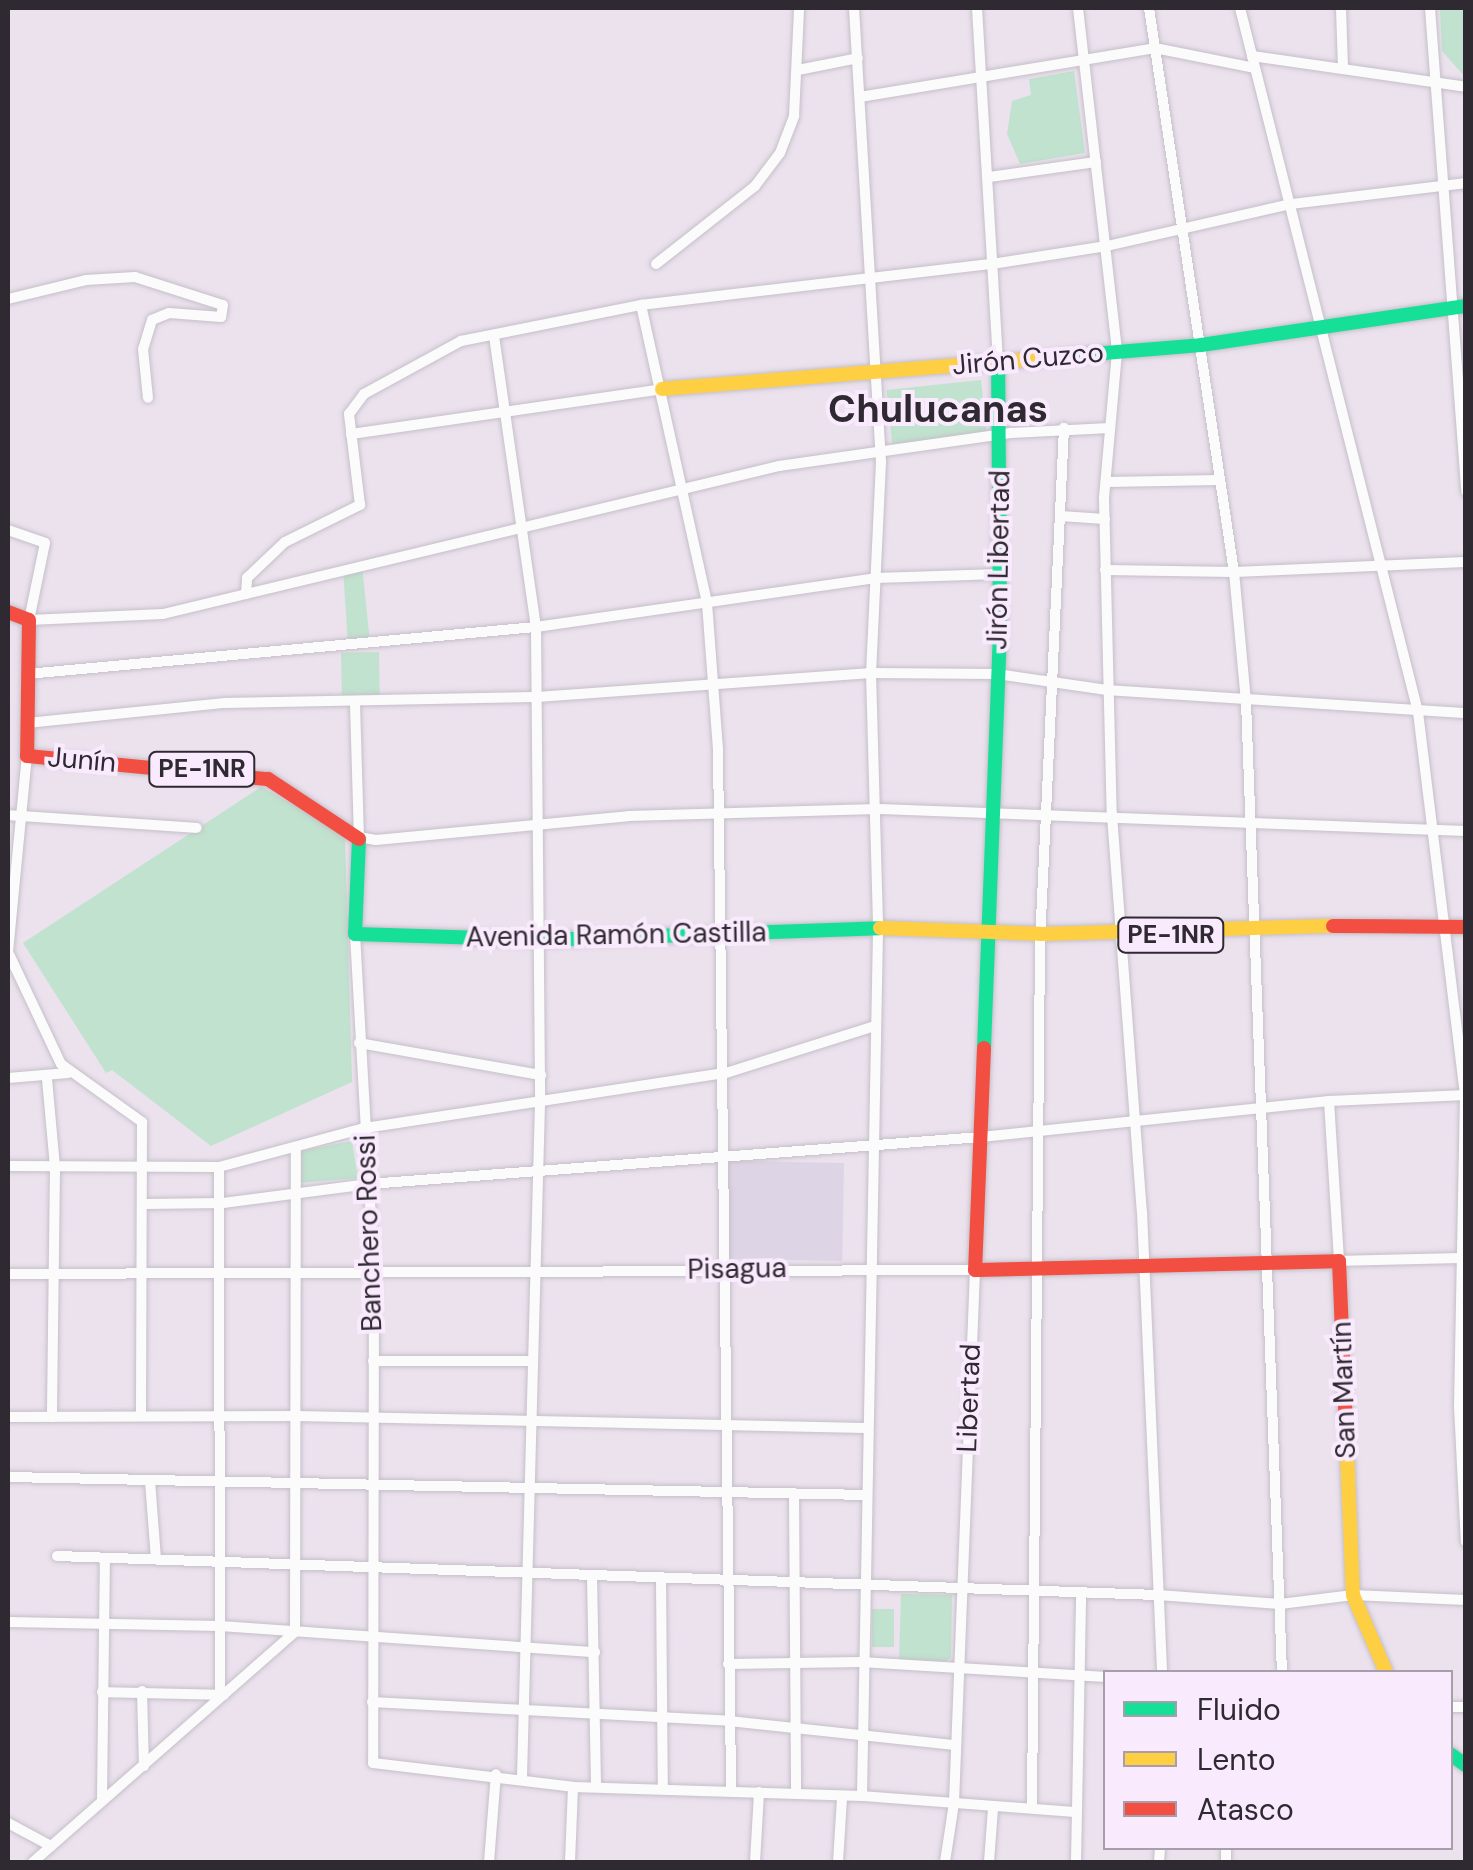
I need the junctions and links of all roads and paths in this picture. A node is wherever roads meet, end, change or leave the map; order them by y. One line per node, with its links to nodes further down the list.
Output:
1 (800, 8): 14 (street)
2 (854, 8): 10 (street)
3 (977, 8): 15 (street, Jirón Libertad)
4 (1078, 8): 11 (street)
5 (1149, 8): 9 (street)
6 (1240, 8): 12 (street)
7 (1341, 8): 13 (street)
8 (1430, 8): 16 (street)
9 (1155, 48): 11 (street); 12 (street); 24 (street)
10 (858, 58): 14 (street); 18 (street)
11 (1085, 61): 15 (street); 19 (street)
12 (1253, 62): 13 (street); 23 (street)
13 (1343, 67): 16 (street)
14 (798, 70): 26 (street)
15 (982, 82): 18 (street); 20 (street, Jirón Libertad)
16 (1436, 82): 17 (street); 22 (street)
17 (1466, 87)
18 (860, 97): 28 (street)
19 (1096, 162): 20 (street); 25 (street)
20 (989, 177): 27 (street, Jirón Libertad)
21 (1466, 183): 22 (street)
22 (1440, 184): 23 (street); 31 (street)
23 (1291, 204): 24 (street); 32 (street)
24 (1185, 225): 25 (street); 34 (street)
25 (1107, 246): 27 (street); 35 (street)
26 (656, 264)
27 (992, 264): 28 (street); 36 (street, Jirón Libertad)
28 (874, 274): 30 (street); 37 (street)
29 (8, 298): 39 (street)
30 (641, 305): 33 (street); 38 (street)
31 (1458, 307): 32 (street, Jirón Cuzco); 49 (street)
32 (1322, 324): 34 (street, Jirón Cuzco); 55 (street)
33 (494, 336): 40 (street); 43 (street)
34 (1201, 345): 35 (street, Jirón Cuzco); 46 (street)
35 (1116, 352): 36 (street, Jirón Cuzco); 42 (street)
36 (998, 363): 37 (street, Jirón Cuzco); 44 (street, Jirón Libertad)
37 (878, 372): 38 (street, Jirón Cuzco); 45 (street)
38 (662, 389): 40 (street, Jirón Cuzco); 48 (street)
39 (148, 398)
40 (507, 406): 43 (street, Jirón Cuzco); 52 (street)
41 (1064, 428): 42 (street); 44 (street); 50 (street)
42 (1110, 428): 47 (street)
43 (351, 434): 60 (street)
44 (1001, 434): 45 (street); 58 (street, Jirón Libertad)
45 (881, 451): 48 (street); 59 (street)
46 (1220, 480): 47 (street); 57 (street)
47 (1106, 482): 51 (street)
48 (686, 488): 52 (street); 61 (street)
49 (1466, 492)
50 (1060, 516): 51 (street); 69 (street)
51 (1105, 519): 56 (street)
52 (524, 524): 60 (street); 64 (street)
53 (8, 530): 63 (street)
54 (1466, 562): 55 (street)
55 (1385, 566): 57 (street); 75 (street)
56 (1105, 570): 57 (street); 71 (street)
57 (1234, 572): 73 (street)
58 (1000, 574): 59 (street); 68 (street, Jirón Libertad)
59 (875, 578): 61 (street); 66 (street)
60 (246, 594): 63 (street)
61 (707, 603): 64 (street); 70 (street)
62 (8, 612): 63 (street)
63 (29, 620): 67 (street)
64 (536, 627): 67 (street); 72 (street)
65 (8, 667): 67 (street)
66 (871, 673): 68 (street); 70 (street); 79 (street)
67 (27, 674): 77 (street)
68 (997, 674): 69 (street); 80 (street, Jirón Libertad)
69 (1048, 681): 71 (street); 81 (street)
70 (711, 688): 72 (street); 82 (street)
71 (1107, 690): 73 (street); 84 (street)
72 (537, 697): 74 (street); 86 (street)
73 (1246, 701): 75 (street); 87 (street)
74 (356, 704): 77 (street); 91 (street, Banchero Rossi)
75 (1418, 712): 76 (street); 90 (street)
76 (1466, 713)
77 (27, 723): 78 (street)
78 (27, 756): 85 (street); 91 (street, Junín / PE-1NR)
79 (877, 809): 80 (street); 82 (street); 94 (street)
80 (989, 810): 81 (street); 100 (street, Jirón Libertad)
81 (1043, 811): 84 (street); 101 (street)
82 (717, 812): 86 (street); 98 (street)
83 (8, 815): 85 (street)
84 (1112, 815): 87 (street); 95 (street)
85 (23, 818): 88 (street); 103 (street)
86 (536, 823): 91 (street); 102 (street)
87 (1252, 826): 90 (street); 93 (street)
88 (197, 828)
89 (1466, 831): 90 (street)
90 (1436, 832): 96 (street)
91 (359, 836): 97 (street, Banchero Rossi)
92 (1466, 927): 96 (street, Avenida Ramón Castilla / PE-1NR)
93 (1256, 929): 95 (street, Avenida Ramón Castilla / PE-1NR); 96 (street, Avenida Ramón Castilla / PE-1NR); 114 (street)
94 (878, 931): 98 (street, Avenida Ramón Castilla / PE-1NR); 100 (street, Avenida Ramón Castilla / PE-1NR); 104 (street)
95 (1118, 932): 101 (street, Avenida Ramón Castilla / PE-1NR); 115 (street)
96 (1445, 932): 99 (street, Avenida Ramón Castilla / PE-1NR); 111 (street)
97 (354, 934): 102 (street, Avenida Ramón Castilla / PE-1NR); 105 (street, Banchero Rossi)
98 (722, 935): 102 (street, Avenida Ramón Castilla / PE-1NR); 107 (street)
99 (1466, 936)
100 (984, 938): 101 (street, Avenida Ramón Castilla / PE-1NR); 118 (street, Libertad)
101 (1040, 938): 117 (street)
102 (541, 940): 108 (street)
103 (8, 952): 106 (street)
104 (875, 1026): 107 (street); 119 (street)
105 (358, 1043): 108 (street); 116 (street, Banchero Rossi)
106 (68, 1072): 110 (street); 124 (street)
107 (726, 1073): 113 (street); 121 (street)
108 (541, 1075): 113 (street)
109 (8, 1078): 110 (street)
110 (47, 1079): 123 (street)
111 (1465, 1095): 112 (street); 131 (street)
112 (1329, 1101): 114 (street); 132 (street, San Martín)
113 (540, 1103): 116 (street); 126 (street)
114 (1261, 1107): 115 (street); 134 (street)
115 (1133, 1120): 117 (street); 133 (street)
116 (365, 1128): 120 (street); 127 (street, Banchero Rossi)
117 (1038, 1132): 118 (street); 135 (street)
118 (981, 1138): 119 (street); 138 (street, Libertad)
119 (875, 1146): 121 (street); 137 (street)
120 (296, 1151): 125 (street); 128 (street)
121 (726, 1157): 126 (street); 136 (street)
122 (8, 1166): 123 (street)
123 (55, 1166): 124 (street); 145 (street)
124 (146, 1166): 125 (street); 130 (street)
125 (219, 1168): 129 (street)
126 (538, 1174): 127 (street); 139 (street)
127 (368, 1184): 128 (street); 143 (street, Banchero Rossi)
128 (296, 1192): 129 (street); 142 (street)
129 (222, 1203): 130 (street); 141 (street)
130 (144, 1204): 140 (street)
131 (1463, 1258): 132 (street, Pisagua); 148 (street)
132 (1339, 1262): 134 (street, Pisagua); 183 (street, San Martín)
133 (1144, 1266): 134 (street, Pisagua); 135 (street, Pisagua); 182 (street)
134 (1269, 1266): 186 (street)
135 (1041, 1268): 138 (street, Pisagua); 181 (street)
136 (726, 1269): 137 (street, Pisagua); 139 (street, Pisagua); 156 (street)
137 (868, 1269): 138 (street, Pisagua); 157 (street)
138 (975, 1270): 180 (street, Libertad)
139 (537, 1271): 143 (street, Pisagua); 147 (street)
140 (144, 1272): 141 (street, Pisagua); 145 (street, Pisagua); 149 (street)
141 (220, 1272): 142 (street, Pisagua); 151 (street)
142 (298, 1272): 143 (street, Pisagua); 150 (street)
143 (374, 1272): 146 (street, Banchero Rossi)
144 (8, 1274): 145 (street, Pisagua)
145 (55, 1274): 154 (street)
146 (373, 1360): 147 (street); 152 (street, Banchero Rossi)
147 (532, 1361): 155 (street)
148 (1462, 1406): 167 (street)
149 (141, 1415): 151 (street); 154 (street)
150 (297, 1416): 151 (street); 152 (street); 161 (street)
151 (221, 1417): 159 (street)
152 (373, 1417): 155 (street); 162 (street, Banchero Rossi)
153 (8, 1418): 154 (street)
154 (52, 1418)
155 (531, 1422): 156 (street); 163 (street)
156 (728, 1426): 157 (street); 164 (street)
157 (864, 1428): 166 (street)
158 (8, 1477): 160 (street)
159 (222, 1479): 160 (street); 161 (street); 170 (street)
160 (150, 1480): 169 (street)
161 (295, 1480): 162 (street); 172 (street)
162 (373, 1482): 163 (street); 173 (street, Banchero Rossi)
163 (528, 1486): 164 (street); 174 (street)
164 (728, 1488): 165 (street); 177 (street)
165 (794, 1493): 166 (street); 178 (street)
166 (865, 1495): 179 (street)
167 (1466, 1542)
168 (58, 1556): 171 (street)
169 (156, 1559): 170 (street); 171 (street)
170 (222, 1560): 172 (street); 188 (street)
171 (105, 1561): 189 (street)
172 (296, 1564): 173 (street); 190 (street)
173 (374, 1569): 174 (street); 191 (street, Banchero Rossi)
174 (528, 1574): 175 (street); 192 (street)
175 (592, 1576): 176 (street); 193 (street)
176 (661, 1578): 177 (street); 210 (street)
177 (728, 1580): 178 (street); 195 (street)
178 (798, 1582): 179 (street); 196 (street)
179 (863, 1584): 180 (street); 194 (street)
180 (961, 1587): 181 (street); 197 (street, Libertad)
181 (1035, 1594): 184 (street); 198 (street)
182 (1158, 1594): 184 (street); 186 (street); 199 (street)
183 (1353, 1595): 185 (street); 186 (street); 201 (street, San Martín)
184 (1081, 1596): 202 (street)
185 (1466, 1600)
186 (1280, 1604): 200 (street)
187 (8, 1622): 189 (street)
188 (220, 1626): 189 (street); 190 (street); 206 (street)
189 (104, 1628): 205 (street)
190 (295, 1632): 191 (street); 206 (street)
191 (373, 1638): 192 (street); 207 (street, Banchero Rossi)
192 (524, 1645): 193 (street); 208 (street)
193 (595, 1652): 209 (street)
194 (861, 1662): 196 (street); 197 (street); 213 (street)
195 (728, 1664): 196 (street); 211 (street)
196 (795, 1667): 212 (street)
197 (959, 1667): 198 (street); 214 (street, Libertad)
198 (1035, 1670): 202 (street); 228 (street)
199 (1162, 1670)
200 (1282, 1670)
201 (1385, 1670)
202 (1080, 1674): 203 (street); 230 (street)
203 (1103, 1678)
204 (142, 1691): 205 (street); 206 (street); 215 (street)
205 (102, 1692): 225 (street)
206 (222, 1695): 215 (street)
207 (372, 1702): 208 (street); 216 (street, Banchero Rossi)
208 (524, 1710): 209 (street); 217 (street)
209 (594, 1716): 210 (street); 218 (street)
210 (662, 1719): 211 (street); 220 (street)
211 (729, 1721): 212 (street); 221 (street)
212 (799, 1726): 213 (street); 223 (street)
213 (860, 1739): 214 (street); 224 (street)
214 (955, 1745): 227 (street, Libertad)
215 (144, 1766): 225 (street)
216 (496, 1774): 217 (street); 234 (street)
217 (522, 1779): 219 (street)
218 (596, 1786): 219 (street); 220 (street)
219 (573, 1787): 235 (street)
220 (662, 1788): 221 (street)
221 (731, 1790): 222 (street)
222 (758, 1792): 223 (street); 236 (street)
223 (796, 1793): 226 (street)
224 (862, 1796): 226 (street); 227 (street)
225 (102, 1798): 232 (street)
226 (842, 1798): 237 (street)
227 (954, 1803): 229 (street); 238 (street, Libertad)
228 (1032, 1808): 229 (street); 230 (street)
229 (993, 1809): 239 (street)
230 (1076, 1812): 240 (street)
231 (8, 1822): 232 (street)
232 (51, 1846): 233 (street)
233 (33, 1862)
234 (490, 1862)
235 (570, 1862)
236 (755, 1862)
237 (838, 1862)
238 (945, 1862)
239 (988, 1862)
240 (1076, 1862)

